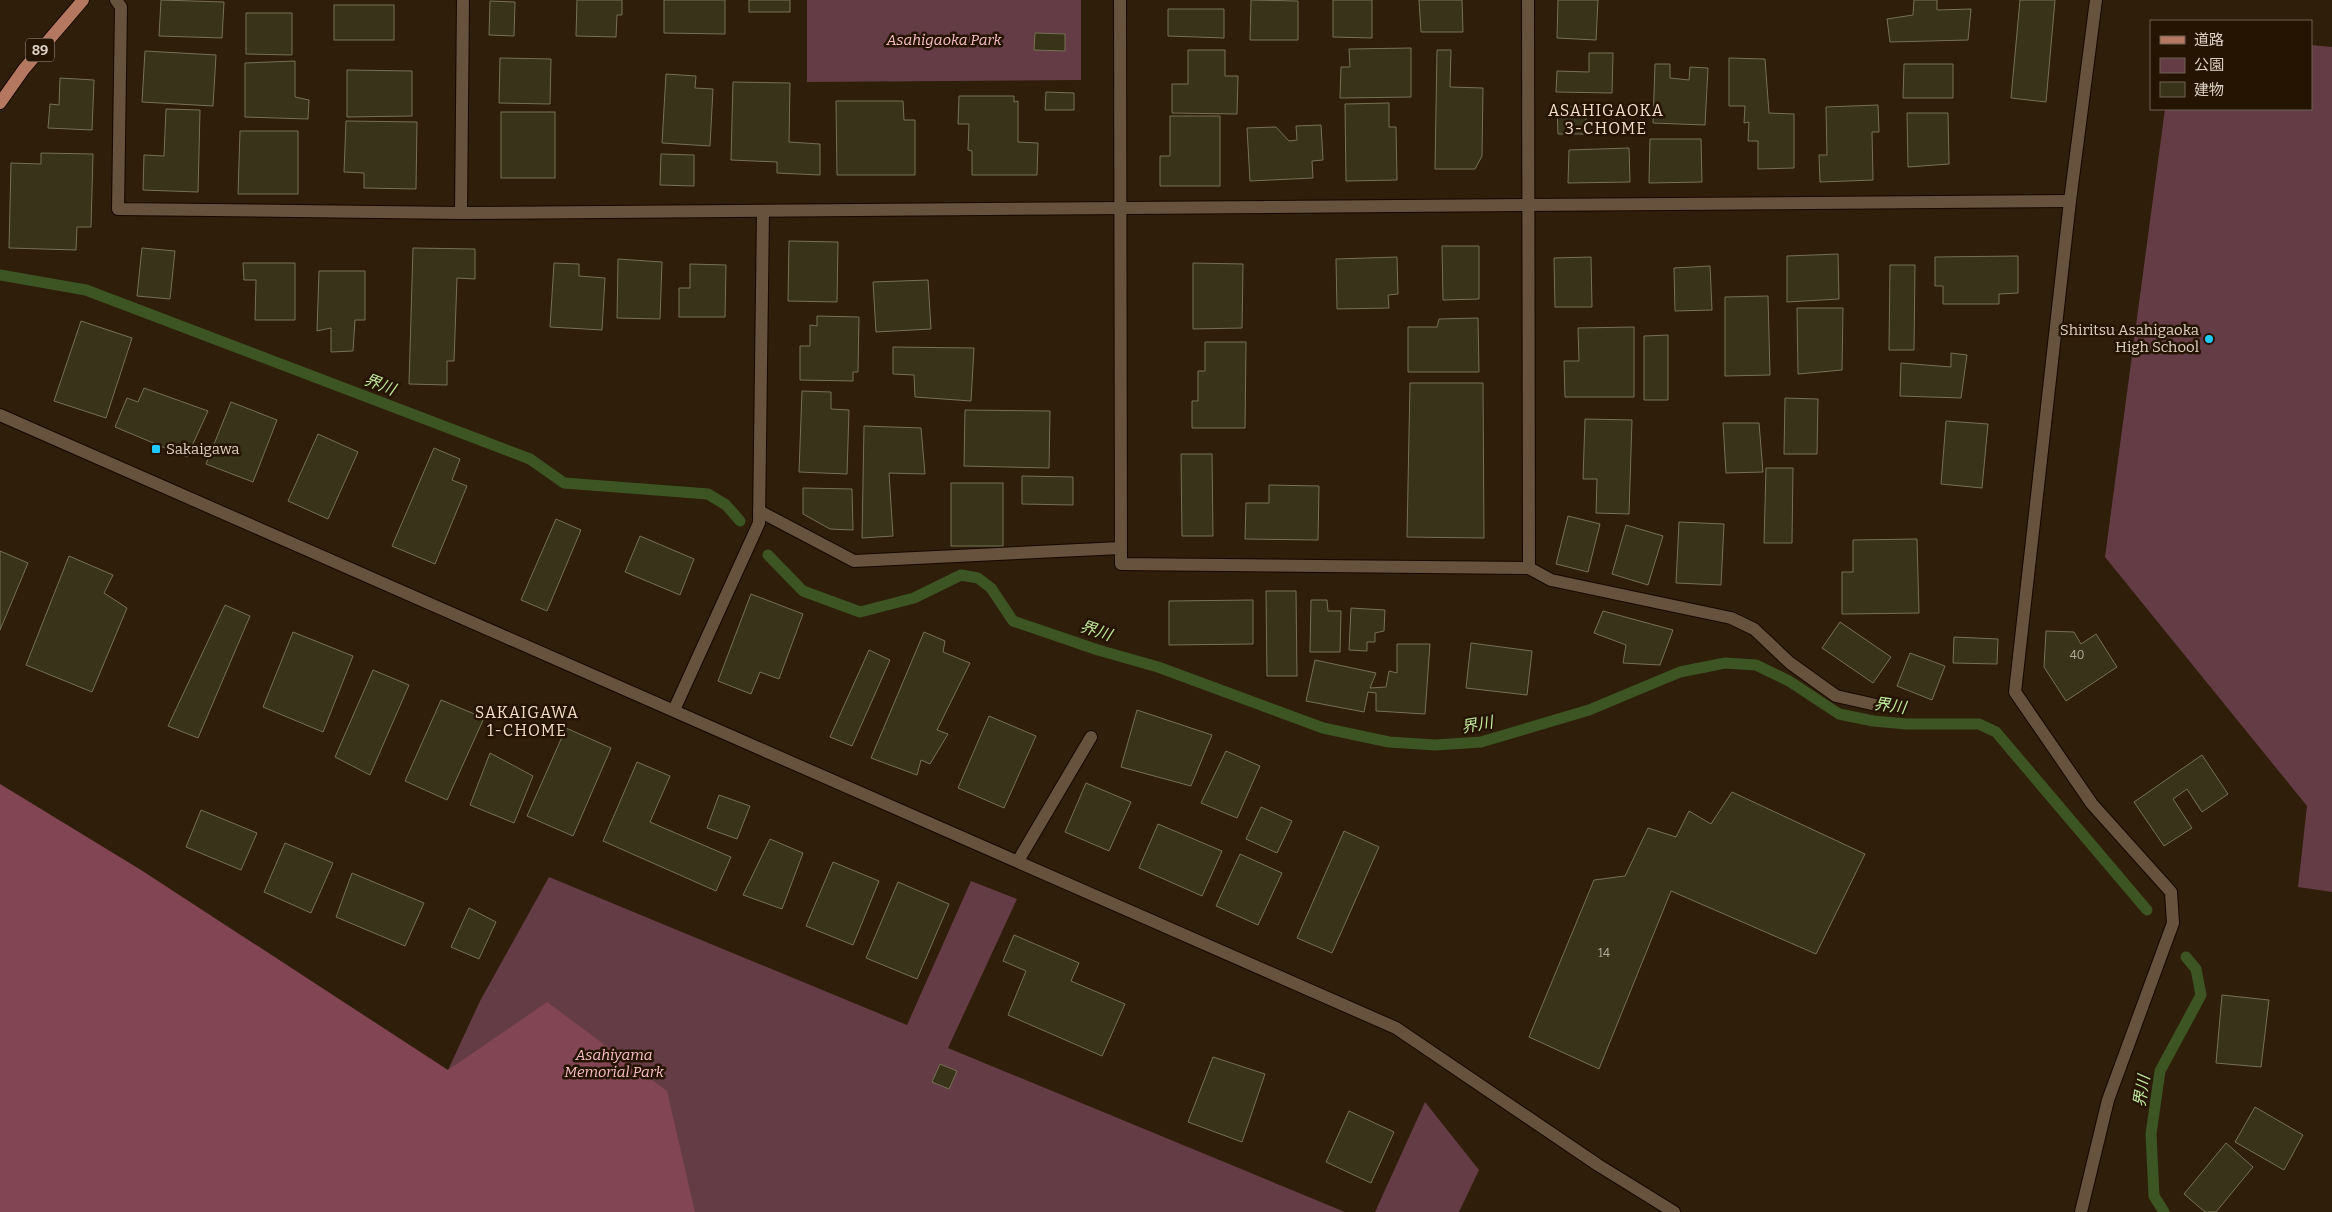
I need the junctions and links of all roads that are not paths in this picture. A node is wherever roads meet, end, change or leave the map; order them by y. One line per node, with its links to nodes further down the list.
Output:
1 (83, 0): 7 (main road, 89)
2 (116, 0): 12 (street)
3 (463, 0): 12 (street)
4 (1120, 0): 10 (street)
5 (1528, 0): 9 (street)
6 (2096, 0): 8 (street)
7 (0, 104)
8 (2070, 201): 9 (street); 22 (street)
9 (1528, 205): 10 (street); 16 (street)
10 (1120, 208): 11 (street); 15 (street)
11 (763, 210): 12 (street); 14 (street)
12 (461, 213)
13 (0, 415): 18 (street)
14 (759, 511): 15 (street); 18 (street)
15 (1121, 548): 16 (street)
16 (1529, 568): 17 (street)
17 (1876, 704)
18 (674, 710): 20 (street)
19 (1091, 737): 20 (street)
20 (1018, 861): 21 (street)
21 (1674, 1212)
22 (2081, 1212)

